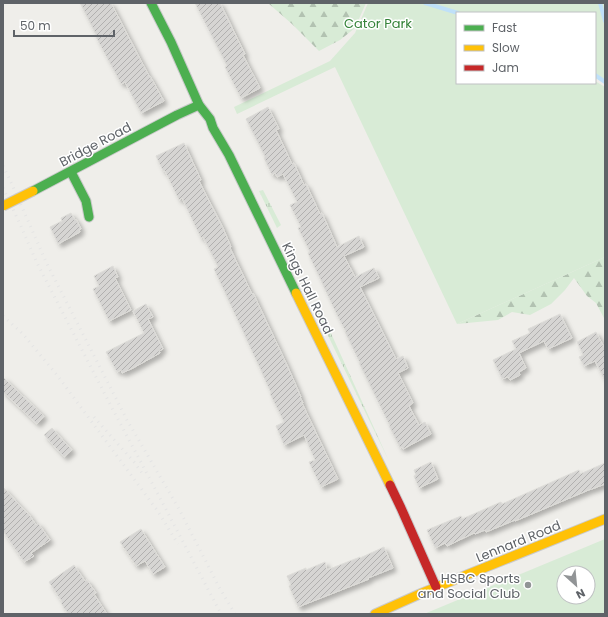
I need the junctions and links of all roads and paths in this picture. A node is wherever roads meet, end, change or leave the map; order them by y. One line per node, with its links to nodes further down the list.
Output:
1 (151, 3): 2 (street, Kings Hall Road)
2 (199, 105): 3 (street, Bridge Road); 7 (street, Kings Hall Road)
3 (71, 172): 4 (street, Bridge Road, bridge); 5 (street)
4 (3, 206)
5 (89, 217)
6 (605, 519): 7 (street, Lennard Road)
7 (436, 587): 8 (street, Lennard Road)
8 (374, 614)

